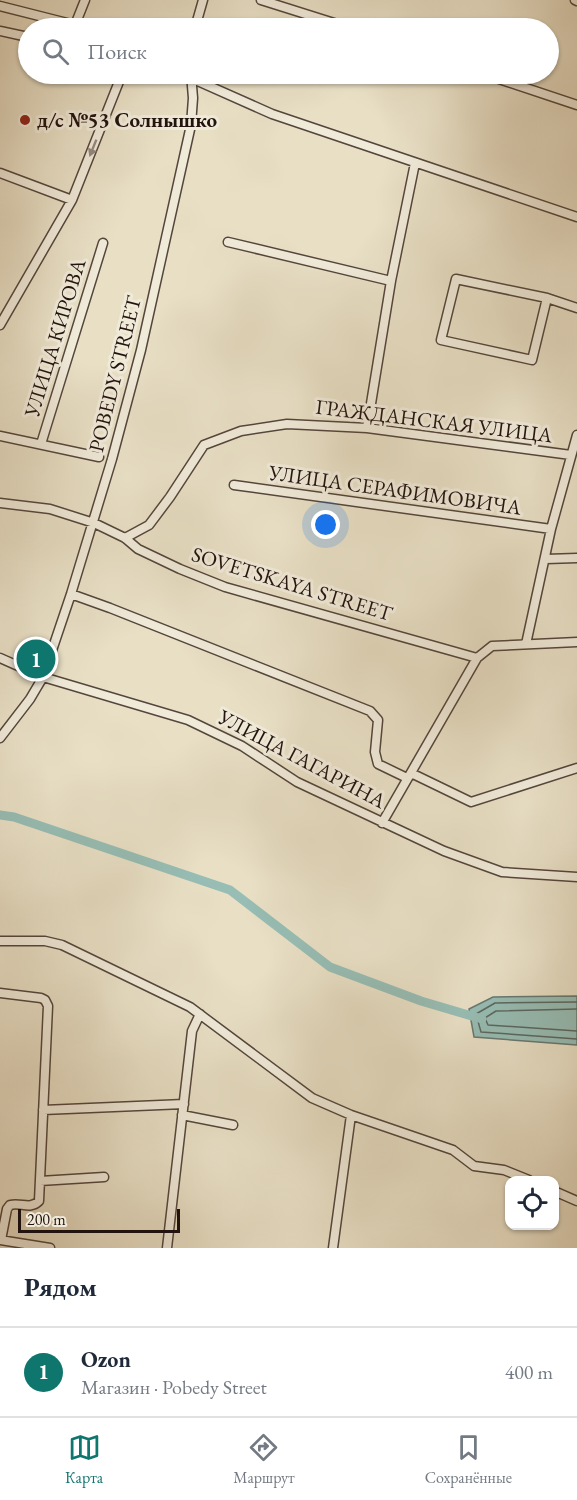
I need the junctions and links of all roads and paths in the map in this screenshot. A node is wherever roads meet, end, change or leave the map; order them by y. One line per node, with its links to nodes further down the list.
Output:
1 (85, 0): 6 (street)
2 (203, 0): 7 (street)
3 (261, 0): 8 (street)
4 (0, 6): 5 (street)
5 (45, 18)
6 (81, 18)
7 (198, 18)
8 (318, 18)
9 (0, 31): 10 (street)
10 (18, 35)
11 (118, 84): 18 (street, one-way to 18)
12 (192, 84): 34 (street, POBEDY STREET)
13 (208, 84): 16 (street)
14 (514, 84): 15 (street)
15 (577, 105)
16 (415, 163): 19 (street); 22 (street)
17 (0, 173): 18 (street)
18 (72, 200): 25 (street)
19 (577, 217)
20 (228, 242): 22 (street)
21 (103, 243): 29 (street, УЛИЦА КИРОВА)
22 (391, 281): 26 (street)
23 (547, 298): 23 (street); 24 (street)
24 (577, 308)
25 (0, 325)
26 (367, 428): 30 (street, ГРАЖДАНСКАЯ УЛИЦА); 36 (street, ГРАЖДАНСКАЯ УЛИЦА)
27 (0, 436): 29 (street, УЛИЦА КИРОВА)
28 (577, 438): 30 (street)
29 (41, 444): 31 (street, УЛИЦА КИРОВА)
30 (571, 455): 35 (street)
31 (99, 457)
32 (234, 485): 35 (street, УЛИЦА СЕРАФИМОВИЧА)
33 (0, 503): 34 (street, SOVETSKAYA STREET)
34 (94, 523): 36 (street, SOVETSKAYA STREET); 39 (street, POBEDY STREET)
35 (552, 529): 38 (street)
36 (125, 538): 43 (street, SOVETSKAYA STREET)
37 (577, 558): 38 (street)
38 (546, 559): 41 (street)
39 (71, 594): 44 (street, POBEDY STREET); 47 (street)
40 (577, 642): 41 (street)
41 (526, 644): 43 (street)
42 (0, 658): 44 (street, УЛИЦА ГАГАРИНА)
43 (477, 658): 47 (street)
44 (44, 677): 45 (street, POBEDY STREET); 48 (street, УЛИЦА ГАГАРИНА)
45 (0, 738)
46 (577, 768): 47 (street)
47 (409, 776): 48 (street)
48 (382, 823): 49 (street, УЛИЦА ГАГАРИНА)
49 (577, 877)
50 (0, 941): 52 (street)
51 (0, 993): 54 (street)
52 (200, 1014): 53 (street); 56 (street)
53 (184, 1104): 54 (street); 55 (street)
54 (43, 1110): 60 (street)
55 (183, 1115): 57 (street); 66 (street)
56 (351, 1115): 58 (street); 67 (street)
57 (233, 1125)
58 (520, 1176)
59 (104, 1177): 60 (street)
60 (40, 1181): 63 (street)
61 (559, 1193): 62 (street)
62 (577, 1201)
63 (0, 1240): 64 (street)
64 (24, 1246): 65 (street)
65 (50, 1248)
66 (167, 1248)
67 (333, 1248)

